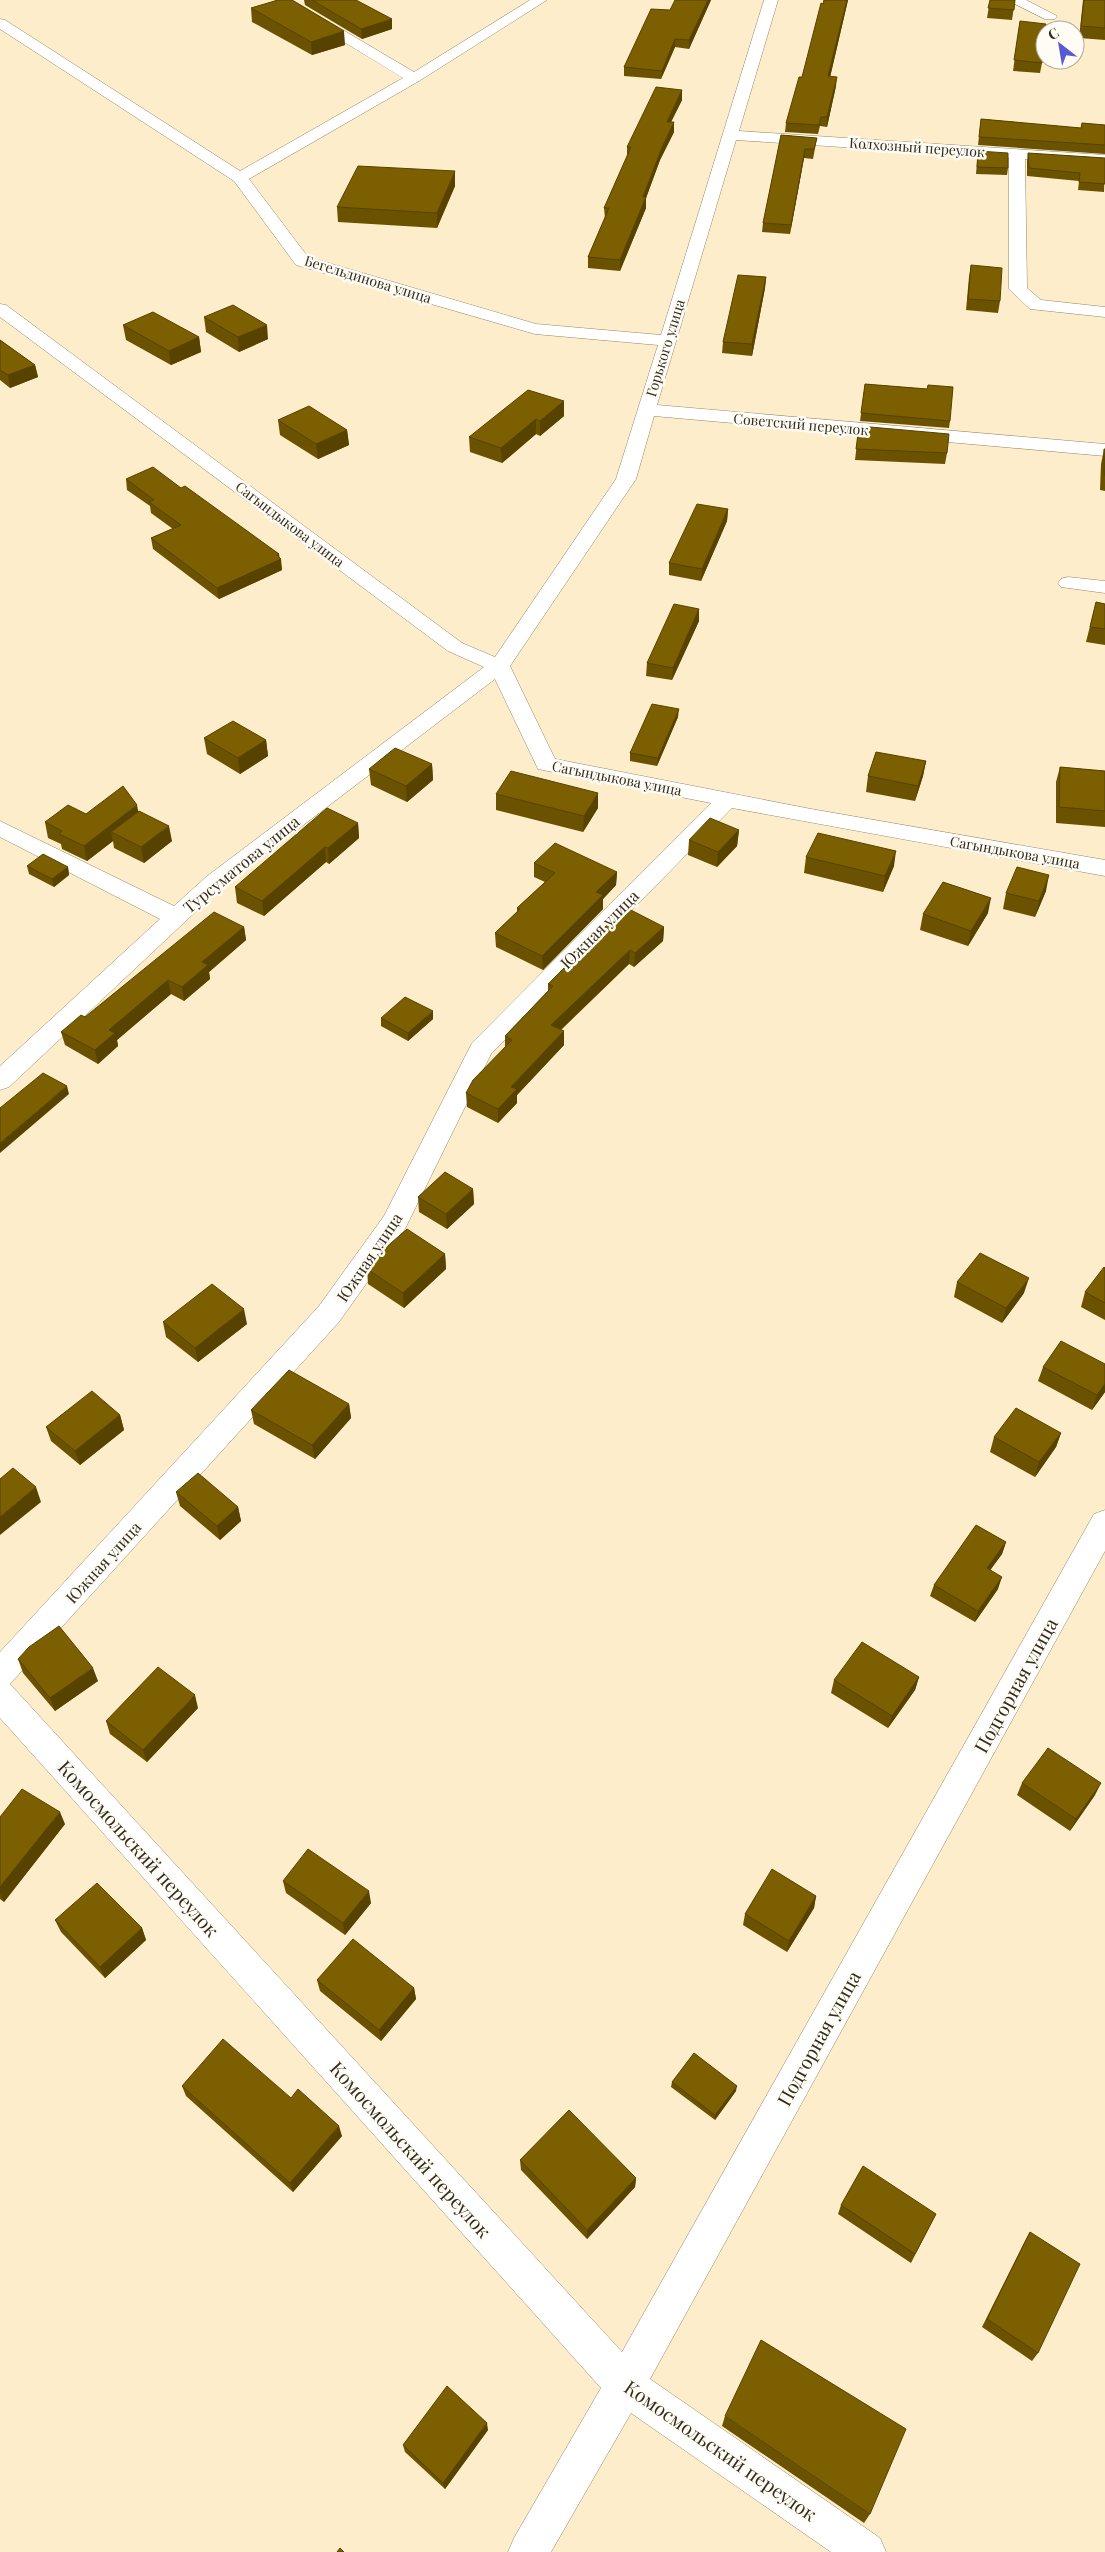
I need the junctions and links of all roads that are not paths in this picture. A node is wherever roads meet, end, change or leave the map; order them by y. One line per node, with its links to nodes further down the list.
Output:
1 (282, 0): 7 (street)
2 (540, 0): 7 (street)
3 (770, 0): 8 (street, Горького улица)
4 (1014, 0): 5 (street)
5 (1050, 16)
6 (0, 23): 11 (street, Бегельдинова улица)
7 (414, 78): 11 (street)
8 (730, 135): 9 (street, Колхозный переулок); 14 (street, Горького улица)
9 (1017, 154): 10 (street, Колхозный переулок); 13 (street)
10 (1105, 160)
11 (240, 178): 14 (street, Бегельдинова улица)
12 (0, 308): 19 (street, Сагындыкова улица)
13 (1105, 312)
14 (667, 341): 15 (street, Горького улица)
15 (646, 410): 16 (street, Советский переулок); 19 (street, Горького улица)
16 (1105, 450)
17 (1068, 583): 18 (street)
18 (1105, 587)
19 (499, 666): 20 (street, Сагындыкова улица); 23 (street, Турсуматова улица)
20 (727, 800): 22 (street, Сагындыкова улица); 26 (street, Южная улица)
21 (0, 828): 23 (street)
22 (1105, 868)
23 (176, 917): 24 (street, Турсуматова улица)
24 (0, 1081)
25 (1105, 1523): 28 (street, Подгорная улица)
26 (0, 1674)
27 (0, 1694): 28 (street, Комосмольский переулок)
28 (625, 2385): 29 (street, Подгорная улица); 30 (street, Комосмольский переулок)
29 (528, 2552)
30 (866, 2552)

